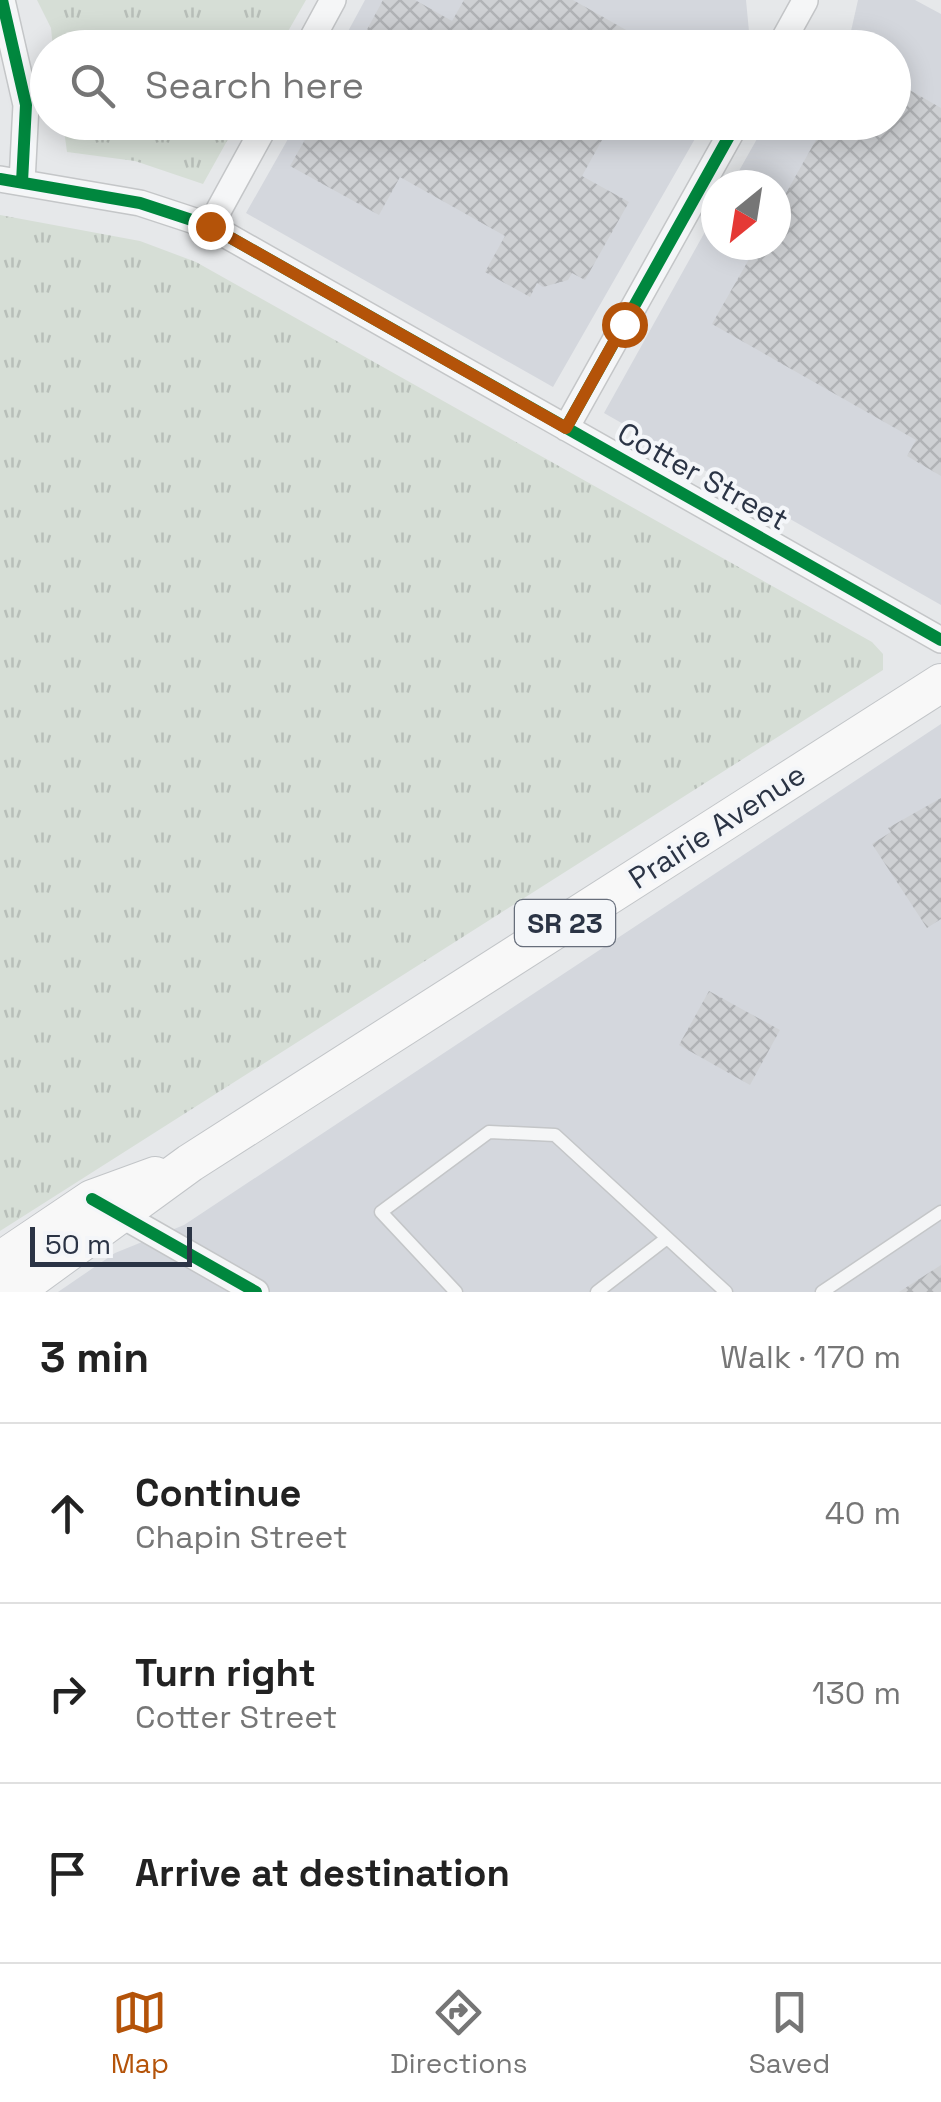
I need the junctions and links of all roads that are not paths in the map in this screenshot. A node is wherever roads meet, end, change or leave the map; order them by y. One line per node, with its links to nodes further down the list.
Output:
1 (2, 0): 8 (street)
2 (333, 0): 4 (street)
3 (805, 1): 5 (street)
4 (317, 30)
5 (789, 30)
6 (256, 140): 9 (street)
7 (727, 140): 10 (street)
8 (11, 180): 9 (street, Cotter Street)
9 (210, 226): 10 (street, Cotter Street)
10 (566, 428): 11 (street, Cotter Street)
11 (941, 640)
12 (941, 683): 13 (main road, Prairie Avenue / SR 23)
13 (107, 1207): 16 (main road, Prairie Avenue / SR 23); 17 (main road, Prairie Avenue / SR 23); 18 (street)
14 (941, 1212): 22 (lane)
15 (667, 1238): 19 (lane); 20 (lane); 21 (lane)
16 (0, 1262)
17 (13, 1292)
18 (256, 1292)
19 (456, 1292)
20 (597, 1292)
21 (726, 1292)
22 (822, 1292)

